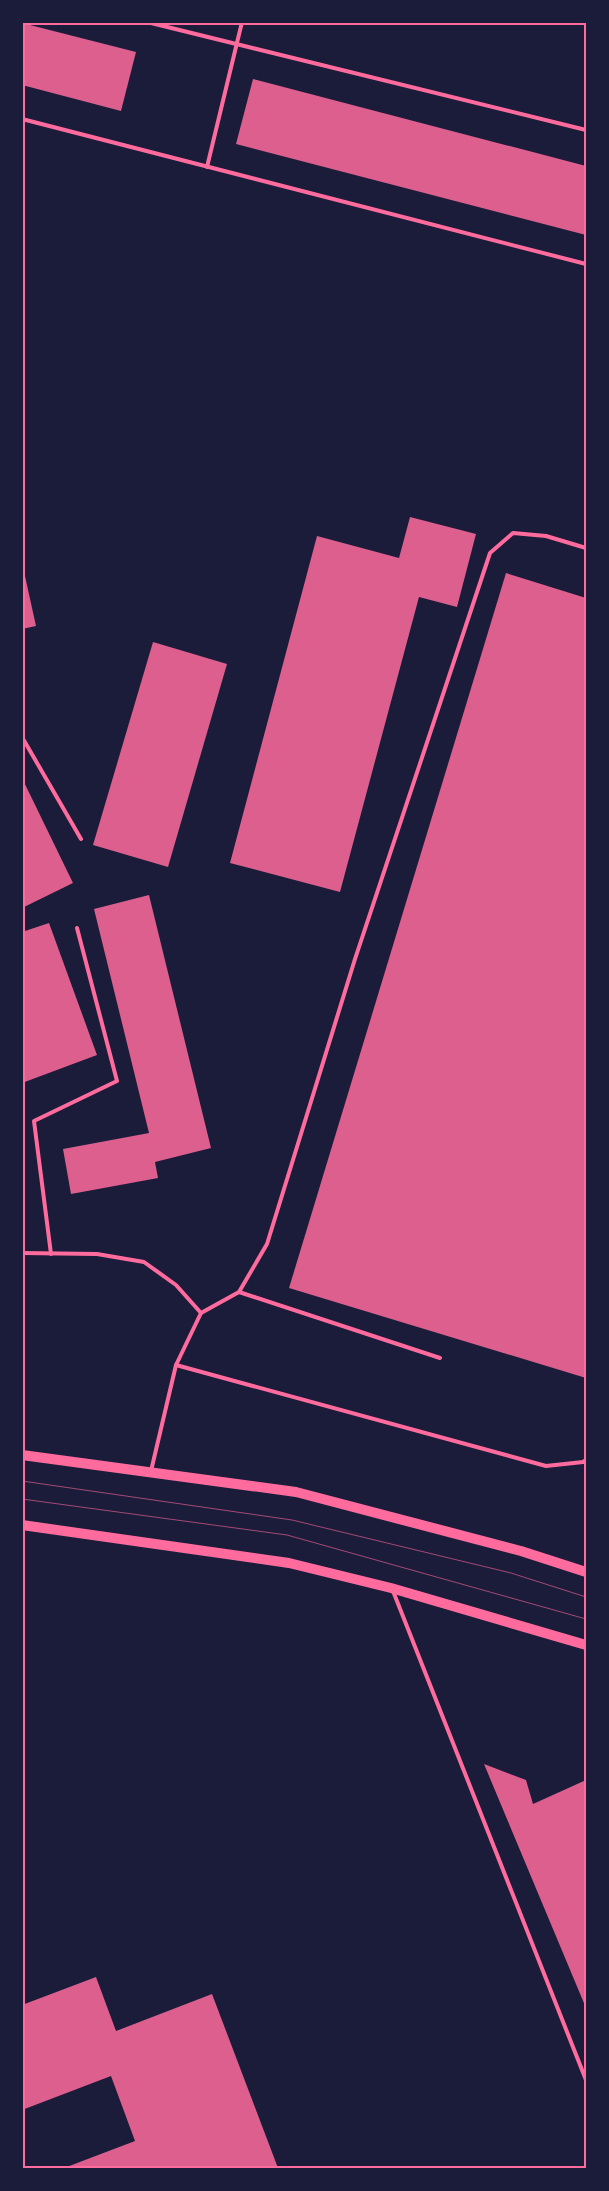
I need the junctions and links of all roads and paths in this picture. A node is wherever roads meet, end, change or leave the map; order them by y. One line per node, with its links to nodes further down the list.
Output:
1 (147, 22): 3 (lane)
2 (242, 22): 3 (lane)
3 (237, 44): 5 (lane); 6 (lane)
4 (22, 119): 6 (lane)
5 (586, 130)
6 (206, 167): 7 (lane)
7 (586, 264)
8 (586, 548): 14 (lane)
9 (22, 737): 10 (lane)
10 (80, 839)
11 (77, 928): 13 (lane)
12 (22, 1254): 13 (lane)
13 (51, 1254): 15 (lane)
14 (239, 1292): 15 (lane); 16 (lane)
15 (201, 1313): 17 (lane)
16 (440, 1358)
17 (176, 1365): 19 (lane); 20 (lane)
18 (22, 1455): 20 (main road)
19 (586, 1460)
20 (151, 1472): 22 (main road)
21 (22, 1525): 23 (main road)
22 (586, 1572)
23 (391, 1588): 24 (main road); 25 (lane)
24 (586, 1645)
25 (586, 2080)

